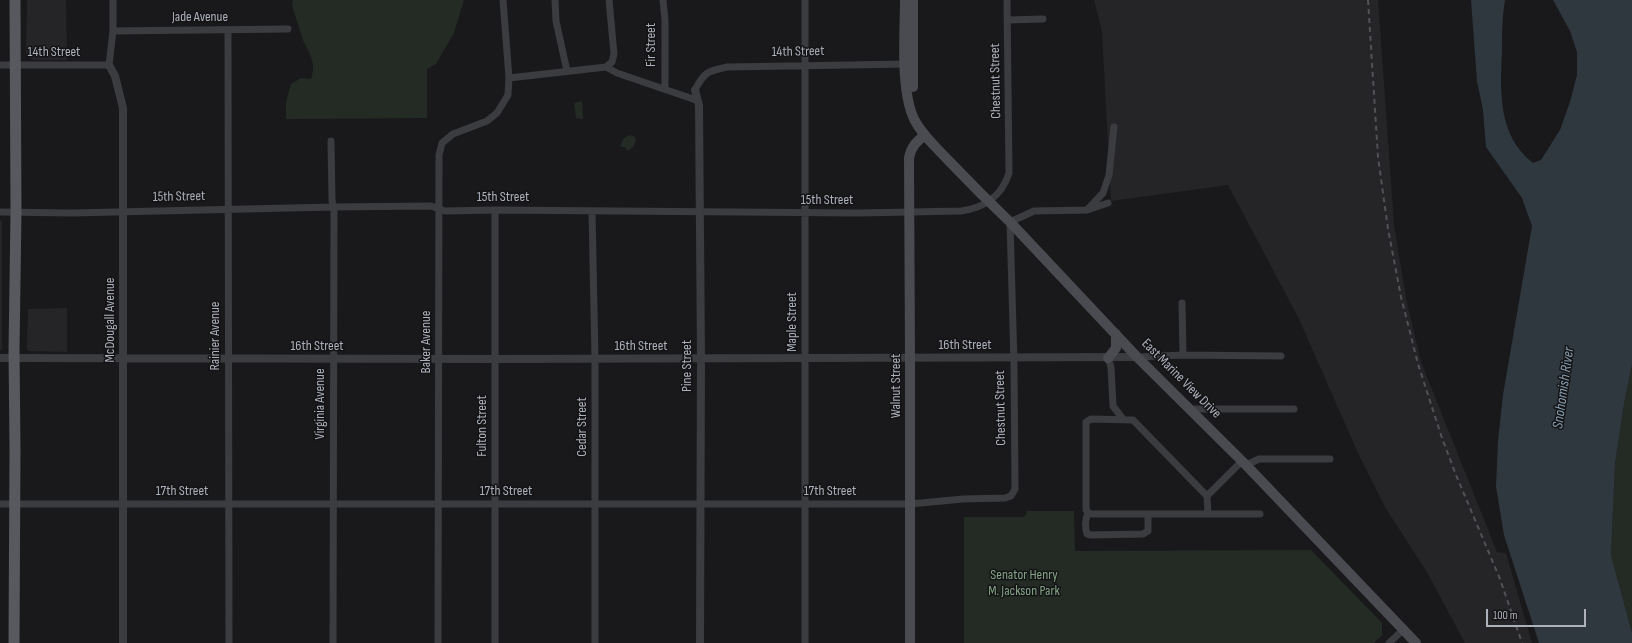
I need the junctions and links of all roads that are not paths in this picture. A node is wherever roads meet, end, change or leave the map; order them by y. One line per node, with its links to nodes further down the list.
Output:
1 (15, 0): 18 (main road)
2 (113, 0): 15 (street, McDougall Avenue)
3 (503, 0): 23 (street)
4 (555, 0): 22 (street)
5 (609, 0): 21 (street)
6 (663, 0): 24 (street, Fir Street)
7 (805, 0): 20 (street, Maple Street)
8 (905, 0): 16 (main road, East Marine View Drive)
9 (913, 0): 16 (main road, East Marine View Drive)
10 (1007, 0): 11 (street, Chestnut Street)
11 (1008, 20): 12 (street); 30 (street, Chestnut Street)
12 (1043, 20)
13 (288, 29): 14 (street, Jade Avenue)
14 (228, 30): 15 (street, Jade Avenue); 33 (street, Rainier Avenue)
15 (113, 31): 19 (street, McDougall Avenue)
16 (909, 64): 20 (street, 14th Street); 28 (main road, East Marine View Drive)
17 (0, 65): 18 (street, 14th Street)
18 (15, 65): 19 (street, 14th Street); 40 (main road)
19 (109, 65): 41 (street, McDougall Avenue)
20 (804, 65): 25 (street, 14th Street); 43 (street, Maple Street)
21 (606, 67): 22 (street); 24 (street)
22 (567, 71): 23 (street)
23 (509, 78): 34 (street, Baker Avenue)
24 (665, 89): 26 (street)
25 (695, 90): 26 (street, Pine Street)
26 (696, 100): 42 (street, Pine Street)
27 (1114, 126): 36 (street)
28 (925, 136): 30 (main road, East Marine View Drive); 38 (main road, Walnut Street)
29 (331, 141): 32 (street, Virginia Avenue)
30 (988, 202): 38 (street, 15th Street); 44 (main road, East Marine View Drive)
31 (1108, 203): 36 (street)
32 (333, 207): 33 (street, 15th Street); 34 (street, 15th Street); 58 (street, Virginia Avenue)
33 (228, 209): 41 (street, 15th Street); 57 (street, Rainier Avenue)
34 (438, 209): 35 (street, 15th Street); 59 (street, Baker Avenue)
35 (495, 210): 37 (street, 15th Street); 60 (street, Fulton Street)
36 (1087, 210): 44 (street)
37 (592, 211): 42 (street, 15th Street); 61 (street, Cedar Street)
38 (909, 211): 43 (street, 15th Street); 53 (main road, Walnut Street)
39 (0, 212): 40 (street, 15th Street)
40 (16, 212): 41 (street, 15th Street); 51 (main road)
41 (124, 212): 56 (street, McDougall Avenue)
42 (699, 212): 43 (street, 15th Street); 62 (street, Pine Street)
43 (805, 213): 52 (street, Maple Street)
44 (1010, 222): 46 (main road, East Marine View Drive); 54 (street, Chestnut Street)
45 (1182, 303): 47 (street)
46 (1116, 334): 49 (main road, East Marine View Drive); 55 (main road)
47 (1183, 355): 48 (street, 16th Street); 49 (street, 16th Street)
48 (1281, 356)
49 (1137, 357): 55 (street, 16th Street); 63 (main road, East Marine View Drive)
50 (0, 358): 51 (street, 16th Street)
51 (14, 358): 56 (street, 16th Street); 71 (main road)
52 (805, 358): 53 (street, 16th Street); 62 (street, 16th Street); 79 (street, Maple Street)
53 (910, 358): 54 (street, 16th Street); 80 (main road, Walnut Street)
54 (1013, 358): 55 (street, 16th Street); 68 (street, Chestnut Street)
55 (1108, 358): 65 (street)
56 (123, 359): 57 (street, 16th Street); 72 (street, McDougall Avenue)
57 (228, 359): 58 (street, 16th Street); 73 (street, Rainier Avenue)
58 (333, 359): 59 (street, 16th Street); 74 (street, Virginia Avenue)
59 (439, 359): 60 (street, 16th Street); 75 (street, Baker Avenue)
60 (495, 359): 61 (street, 16th Street); 76 (street, Fulton Street)
61 (595, 359): 62 (street, 16th Street); 77 (street, Cedar Street)
62 (701, 359): 78 (street, Pine Street)
63 (1191, 409): 64 (street); 67 (main road, East Marine View Drive)
64 (1294, 409)
65 (1123, 419): 69 (street); 81 (street)
66 (1330, 459): 67 (street)
67 (1244, 463): 69 (street); 85 (main road, East Marine View Drive)
68 (1011, 496): 80 (street, 17th Street)
69 (1207, 496): 83 (street)
70 (0, 504): 71 (street, 17th Street)
71 (14, 504): 72 (street, 17th Street); 86 (main road)
72 (123, 504): 73 (street, 17th Street); 87 (street, McDougall Avenue)
73 (228, 504): 74 (street, 17th Street); 88 (street, Rainier Avenue)
74 (333, 504): 75 (street, 17th Street); 89 (street, Virginia Avenue)
75 (439, 504): 76 (street, 17th Street); 90 (street, Baker Avenue)
76 (495, 504): 77 (street, 17th Street); 91 (street, Fulton Street)
77 (595, 504): 78 (street, 17th Street); 92 (street, Cedar Street)
78 (700, 504): 79 (street, 17th Street); 93 (street, Pine Street)
79 (804, 504): 80 (street, 17th Street); 94 (street, Maple Street)
80 (910, 504): 95 (main road, Walnut Street)
81 (1088, 513): 82 (street); 82 (street)
82 (1148, 514): 83 (street)
83 (1208, 514): 84 (street)
84 (1260, 514)
85 (1404, 629): 96 (street); 97 (main road, East Marine View Drive)
86 (14, 643)
87 (123, 643)
88 (229, 643)
89 (333, 643)
90 (438, 643)
91 (495, 643)
92 (594, 643)
93 (700, 643)
94 (805, 643)
95 (910, 643)
96 (1389, 643)
97 (1416, 643)

